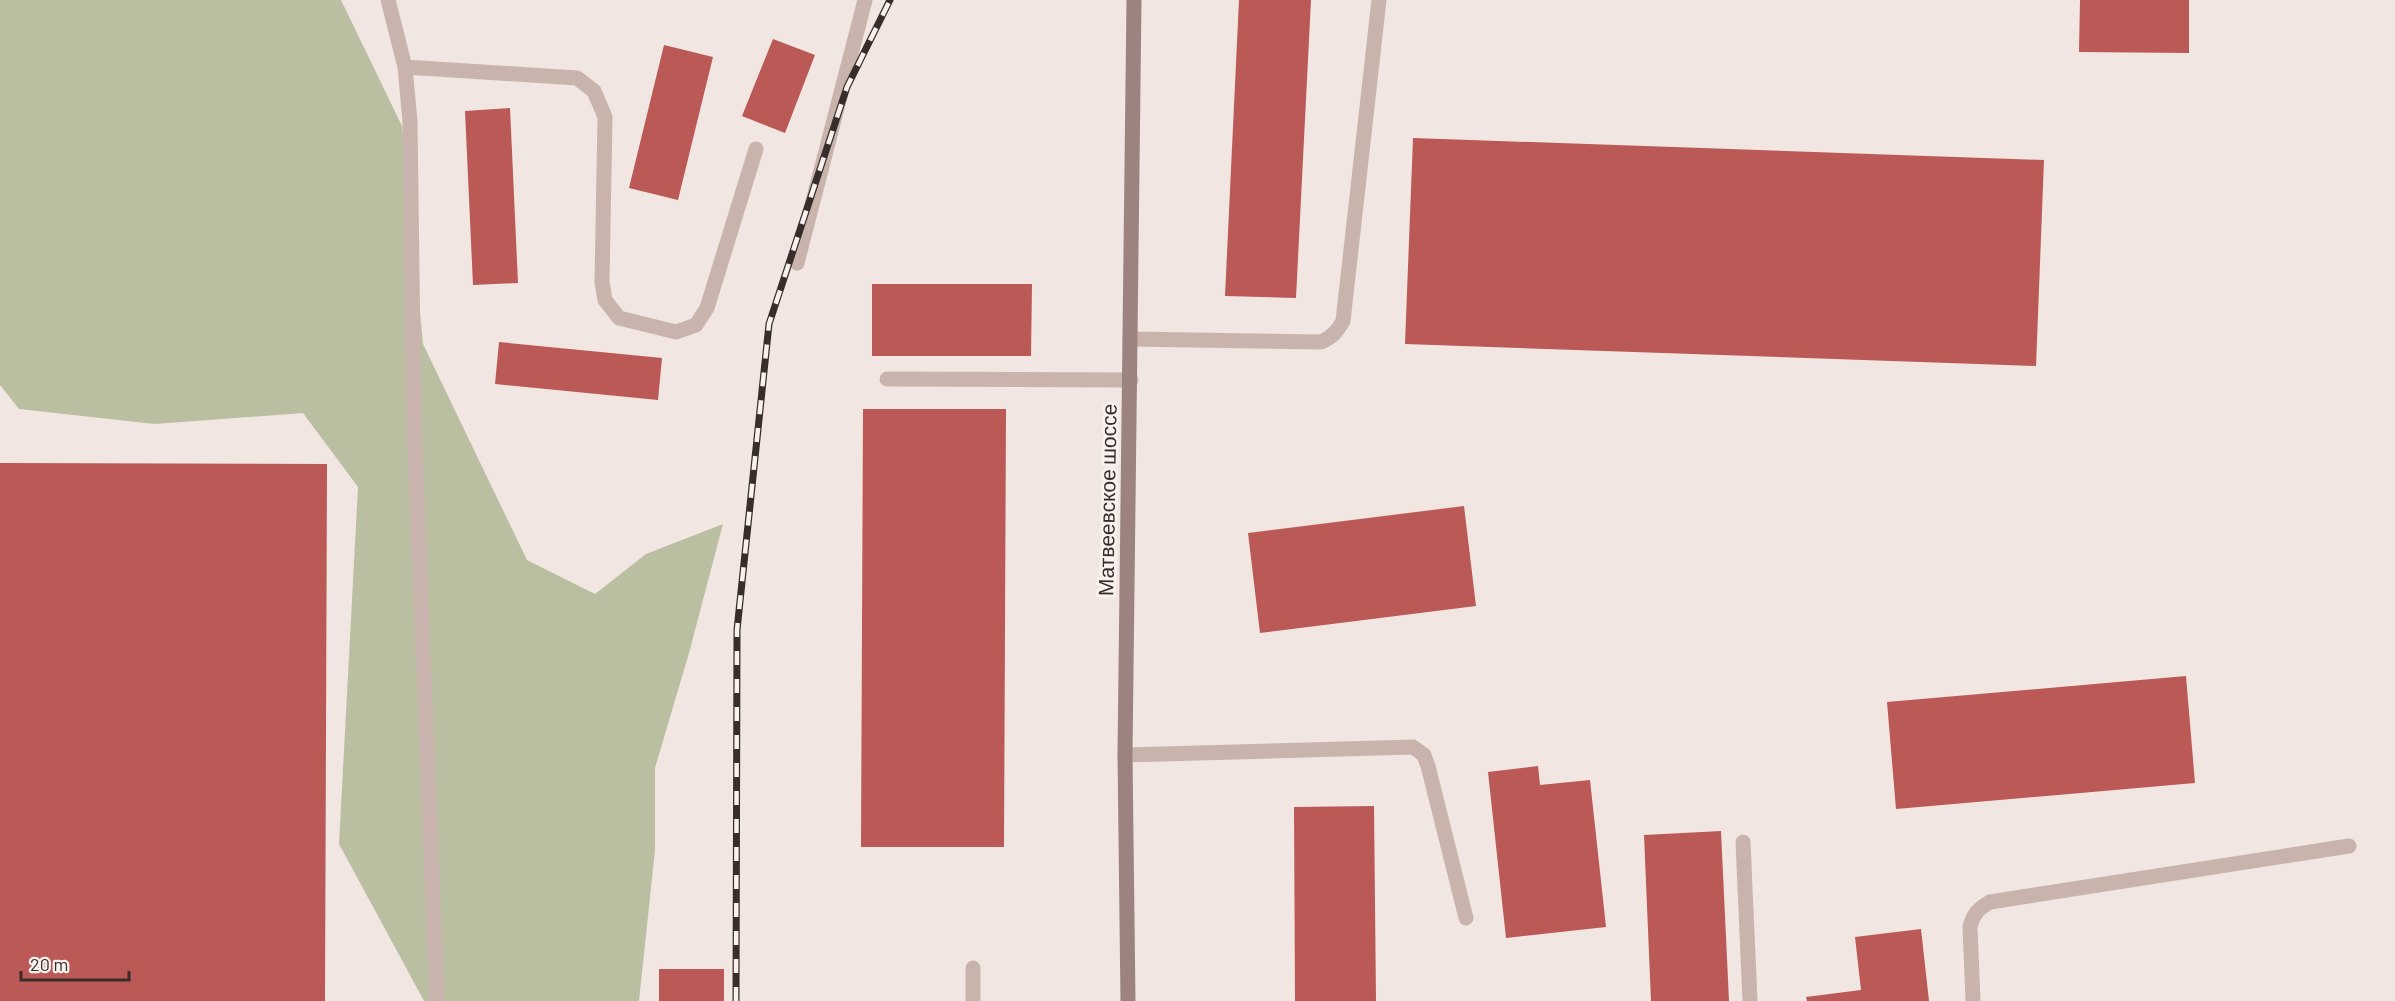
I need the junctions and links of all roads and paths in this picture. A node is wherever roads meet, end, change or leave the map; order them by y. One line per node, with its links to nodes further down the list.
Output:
1 (388, 0): 5 (lane)
2 (865, 0): 7 (lane)
3 (1134, 0): 8 (main road, Матвеевское шоссе)
4 (1379, 0): 8 (lane)
5 (405, 68): 6 (lane); 16 (lane)
6 (756, 149)
7 (797, 263)
8 (1131, 339): 10 (main road, Матвеевское шоссе)
9 (886, 379): 10 (lane)
10 (1131, 380): 11 (main road, Матвеевское шоссе)
11 (1125, 754): 14 (lane); 18 (main road, Матвеевское шоссе)
12 (1743, 842): 19 (lane)
13 (2349, 846): 20 (lane)
14 (1466, 918)
15 (973, 968): 17 (lane)
16 (437, 1001)
17 (973, 1001)
18 (1128, 1001)
19 (1750, 1001)
20 (1973, 1001)

